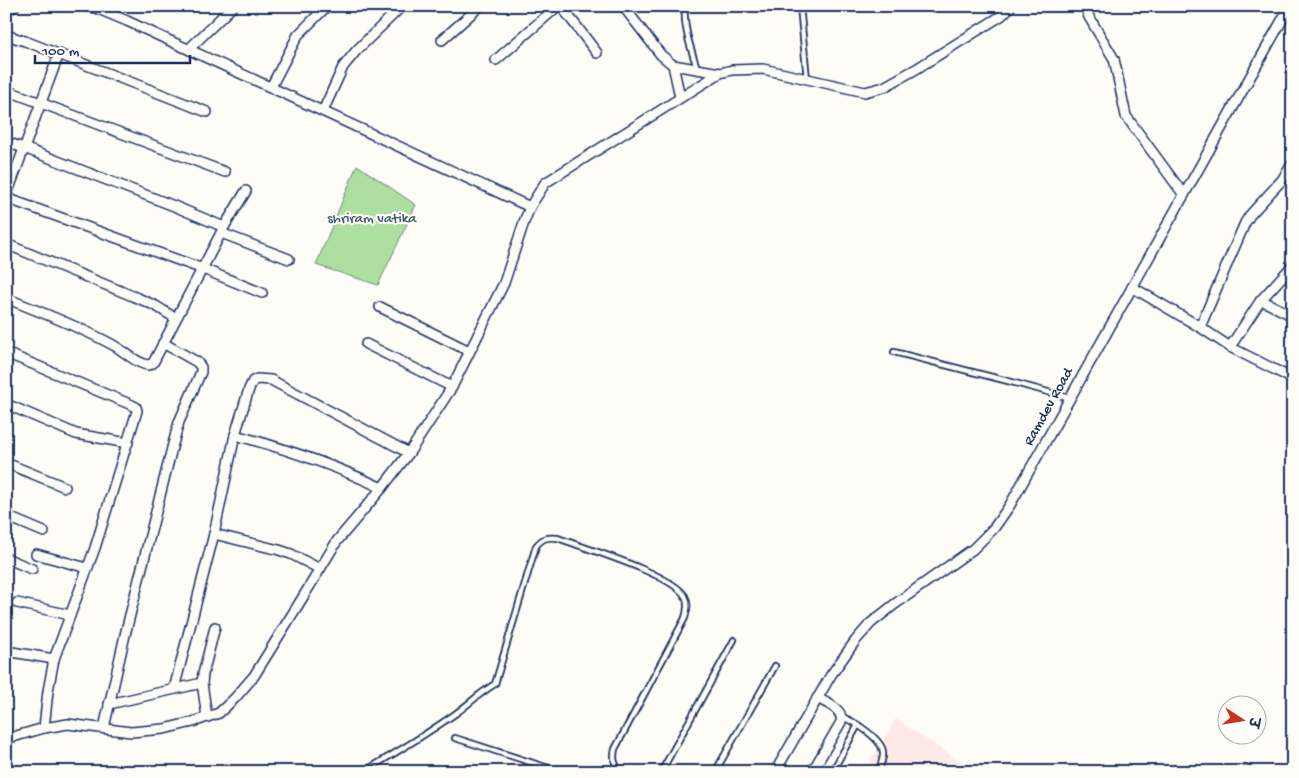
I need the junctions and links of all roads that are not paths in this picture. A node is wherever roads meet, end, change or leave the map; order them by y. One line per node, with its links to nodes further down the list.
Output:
1 (15, 6): 14 (street)
2 (84, 6): 17 (street)
3 (233, 6): 17 (street)
4 (327, 6): 25 (street)
5 (402, 6): 29 (street)
6 (480, 6): 16 (street)
7 (559, 6): 18 (street); 20 (street)
8 (623, 6): 21 (street)
9 (685, 6): 22 (lane)
10 (800, 6): 24 (lane)
11 (1011, 6): 24 (street)
12 (1085, 6): 36 (street)
13 (1290, 6): 36 (street, Ramdev Road)
14 (6, 11)
15 (6, 35): 19 (street)
16 (442, 40)
17 (189, 49): 25 (street)
18 (597, 53)
19 (59, 54): 28 (street); 30 (street)
20 (496, 60)
21 (673, 65): 22 (street); 27 (street)
22 (697, 69): 23 (street)
23 (720, 73): 24 (street); 27 (street)
24 (807, 79)
25 (271, 87): 29 (street)
26 (6, 90): 28 (street)
27 (680, 98): 38 (street)
28 (41, 103): 32 (street); 34 (street)
29 (323, 111): 38 (street)
30 (207, 112)
31 (6, 142): 32 (street)
32 (24, 148): 37 (street); 39 (street)
33 (1293, 163): 51 (street)
34 (224, 172)
35 (246, 192): 39 (street)
36 (1184, 195): 44 (street, Ramdev Road)
37 (6, 198): 43 (street)
38 (530, 207): 55 (street)
39 (223, 230): 41 (street); 43 (street)
40 (6, 244): 50 (street)
41 (289, 259)
42 (1293, 265): 47 (street)
43 (203, 269): 45 (street); 50 (street)
44 (1132, 287): 51 (street); 60 (street, Ramdev Road)
45 (262, 294)
46 (6, 298): 52 (street)
47 (1261, 300): 49 (street); 54 (street)
48 (380, 307): 55 (street)
49 (1293, 316)
50 (175, 318): 52 (street)
51 (1200, 327): 54 (street)
52 (162, 343): 86 (street)
53 (366, 344): 59 (street)
54 (1230, 347): 58 (street)
55 (469, 352): 59 (street)
56 (894, 352): 60 (lane)
57 (6, 353): 63 (street)
58 (1293, 379)
59 (452, 387): 64 (street)
60 (1070, 398): 85 (street, Ramdev Road)
61 (6, 404): 63 (street)
62 (235, 435): 64 (street); 67 (street); 70 (street)
63 (128, 443): 74 (street)
64 (409, 453): 67 (street)
65 (6, 463): 66 (street)
66 (65, 487)
67 (382, 488): 75 (street)
68 (6, 516): 69 (street)
69 (44, 532)
70 (214, 534): 75 (street); 84 (street)
71 (36, 554): 74 (street)
72 (6, 558): 73 (street)
73 (32, 568)
74 (87, 568): 77 (street)
75 (320, 569): 88 (street)
76 (17, 602): 77 (street)
77 (70, 615): 81 (street)
78 (215, 627): 83 (street)
79 (734, 640): 97 (lane)
80 (6, 651): 81 (street)
81 (54, 659): 90 (street)
82 (775, 666): 98 (lane)
83 (202, 683): 84 (street); 88 (street)
84 (174, 689): 86 (street)
85 (817, 698): 87 (street); 99 (street, Ramdev Road)
86 (109, 704): 91 (street)
87 (841, 714): 89 (lane); 100 (street)
88 (207, 717): 91 (street)
89 (858, 725): 101 (lane); 102 (lane)
90 (44, 728): 91 (street); 93 (street)
91 (104, 728)
92 (455, 738): 95 (lane)
93 (6, 739)
94 (363, 772): 96 (lane)
95 (561, 772)
96 (620, 772)
97 (661, 772)
98 (714, 772)
99 (774, 772)
100 (812, 772)
101 (832, 772)
102 (878, 772)

